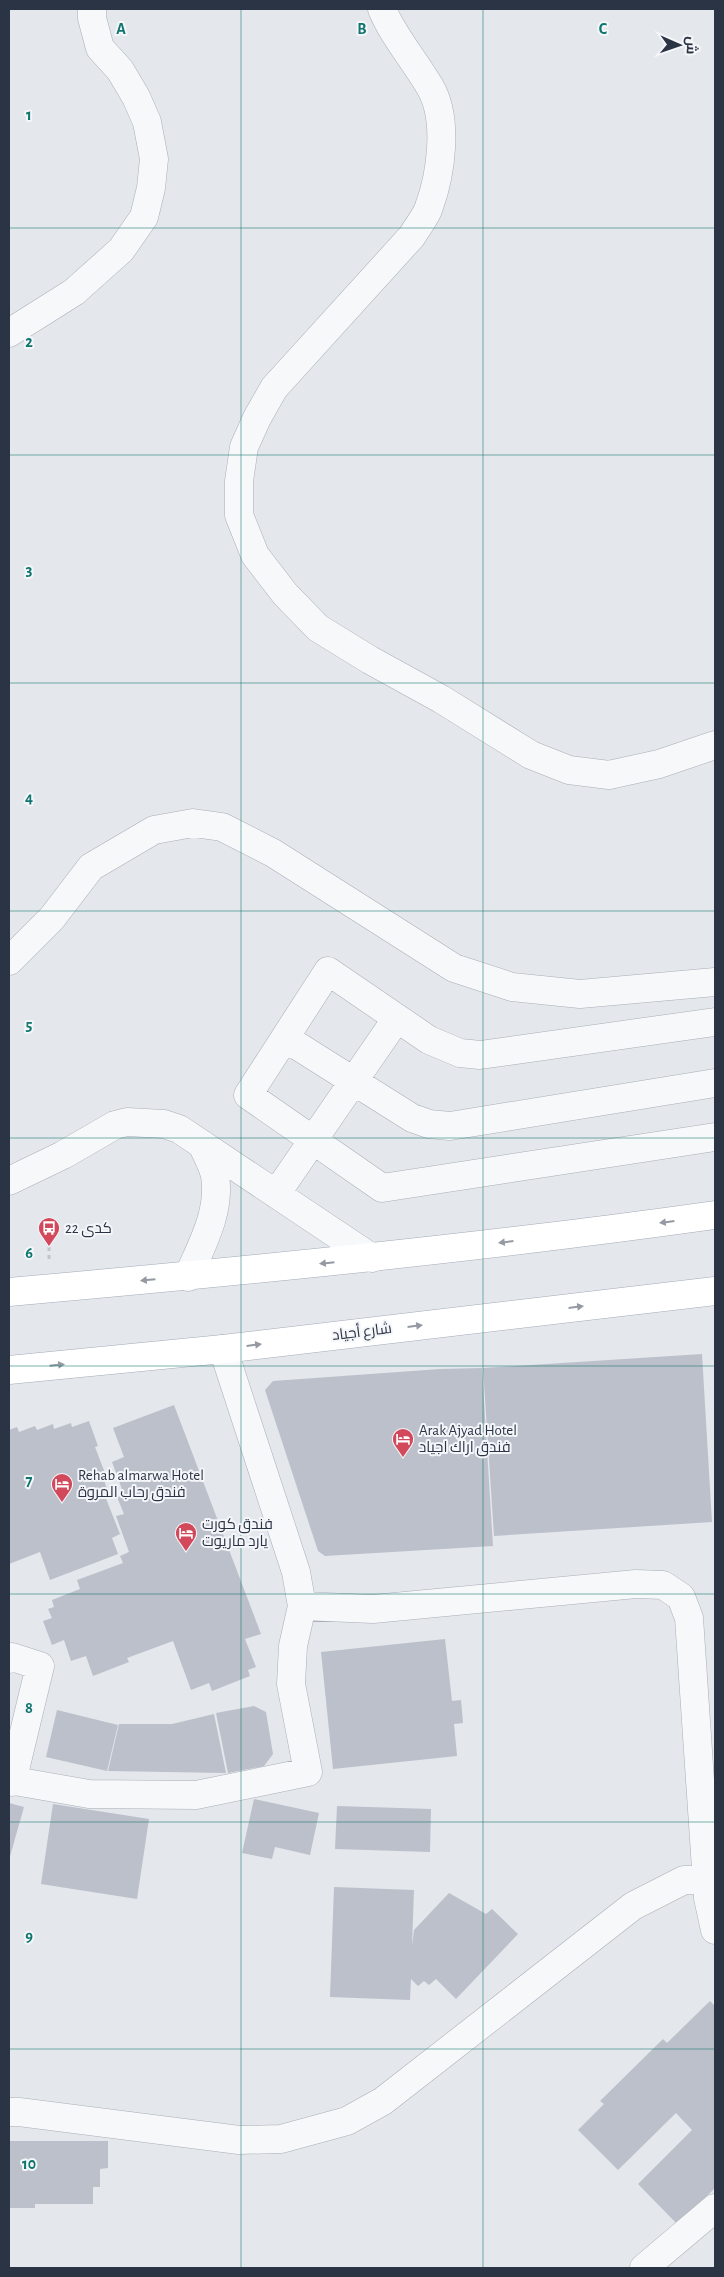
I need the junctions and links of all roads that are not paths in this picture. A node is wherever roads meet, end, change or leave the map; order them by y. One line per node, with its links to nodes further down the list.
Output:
1 (92, 9): 3 (street)
2 (382, 9): 4 (street)
3 (9, 333)
4 (715, 745)
5 (9, 961): 6 (street)
6 (715, 982)
7 (397, 1018): 8 (street); 9 (street); 10 (street)
8 (715, 1022)
9 (285, 1038): 10 (street); 13 (street)
10 (353, 1081): 11 (street); 13 (street)
11 (715, 1083)
12 (715, 1137): 13 (street)
13 (312, 1140): 16 (street)
14 (202, 1144): 15 (street); 16 (street); 19 (street)
15 (9, 1182)
16 (276, 1194): 18 (street)
17 (715, 1215): 18 (main road, one-way to 18)
18 (372, 1258): 19 (main road, one-way to 19)
19 (188, 1277): 21 (main road, one-way to 21)
20 (715, 1291): 22 (main road, شارع أجياد, one-way to 20)
21 (9, 1292)
22 (223, 1349): 23 (main road, شارع أجياد, one-way to 22); 24 (street)
23 (9, 1370)
24 (302, 1606): 26 (street); 27 (street)
25 (9, 1659): 26 (street)
26 (11, 1781)
27 (711, 1892): 28 (street); 29 (street)
28 (715, 1930)
29 (9, 2112)
30 (715, 2208): 31 (street)
31 (644, 2268)

